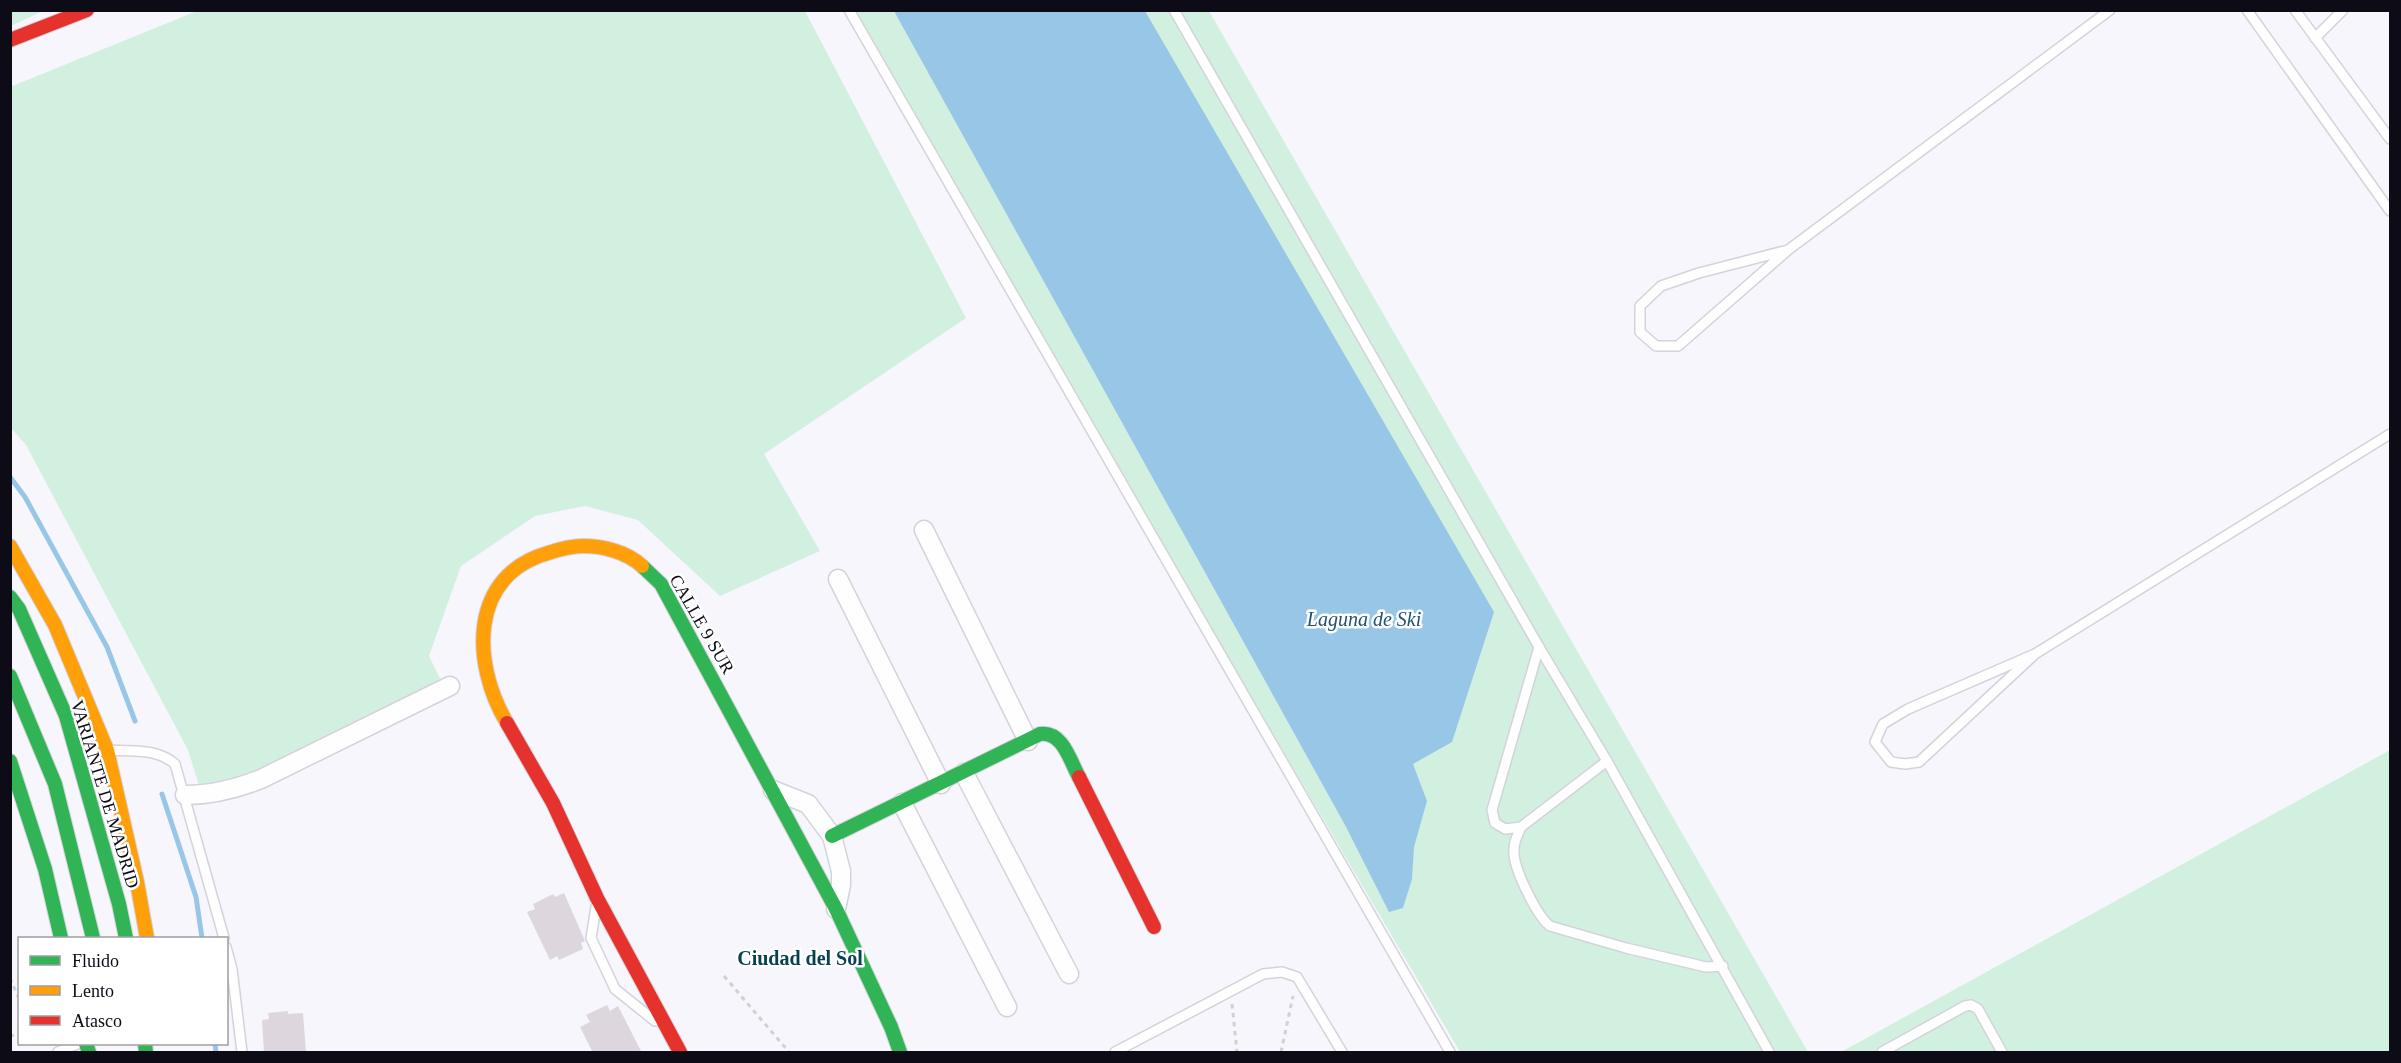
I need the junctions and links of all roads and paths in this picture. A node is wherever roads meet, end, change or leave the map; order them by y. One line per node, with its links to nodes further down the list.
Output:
1 (87, 10): 8 (street)
2 (849, 10): 63 (lane)
3 (1174, 10): 20 (lane)
4 (2110, 10): 14 (lane)
5 (2247, 10): 13 (lane)
6 (2295, 10): 9 (lane)
7 (2343, 10): 9 (lane)
8 (68, 18): 10 (street); 11 (street)
9 (2315, 38): 12 (lane)
10 (10, 40)
11 (10, 47)
12 (2391, 139)
13 (2391, 211)
14 (1788, 250): 14 (lane)
15 (2391, 434): 21 (lane)
16 (924, 530): 24 (street)
17 (10, 546): 25 (street)
18 (838, 579): 29 (street)
19 (10, 597): 40 (street, VARIANTE DE MADRID)
20 (1539, 647): 27 (lane); 33 (lane)
21 (2035, 654): 21 (lane)
22 (10, 676): 39 (street)
23 (450, 686): 31 (street)
24 (1028, 741): 28 (street); 37 (street)
25 (107, 750): 31 (lane); 41 (street)
26 (10, 761): 38 (street)
27 (1607, 761): 33 (lane); 44 (lane)
28 (964, 773): 29 (street); 45 (street)
29 (940, 784): 32 (street)
30 (773, 790): 34 (street); 35 (street, CALLE 9 SUR); 36 (street, CALLE 9 SUR)
31 (185, 795): 42 (lane)
32 (902, 803): 34 (street); 51 (street)
33 (1521, 826): 44 (lane)
34 (832, 836): 36 (street)
35 (597, 898): 52 (street, CALLE 9 SUR); 52 (lane)
36 (836, 909): 58 (street, CALLE 9 SUR)
37 (1154, 927)
38 (61, 937)
39 (93, 937)
40 (126, 937)
41 (147, 937)
42 (223, 937)
43 (228, 955): 55 (lane)
44 (1723, 966): 64 (lane)
45 (1069, 974)
46 (724, 976): 57 (path)
47 (1297, 977): 49 (lane); 61 (path); 62 (lane)
48 (10, 978): 50 (path)
49 (1231, 991): 59 (lane); 60 (path)
50 (18, 996)
51 (1007, 1007)
52 (668, 1032): 56 (street, CALLE 9 SUR)
53 (75, 1045): 54 (lane)
54 (58, 1053)
55 (242, 1053)
56 (680, 1053)
57 (789, 1053)
58 (900, 1053)
59 (1115, 1053)
60 (1237, 1053)
61 (1281, 1053)
62 (1342, 1053)
63 (1450, 1053)
64 (1769, 1053)
65 (1882, 1053): 66 (lane)
66 (2002, 1053)

